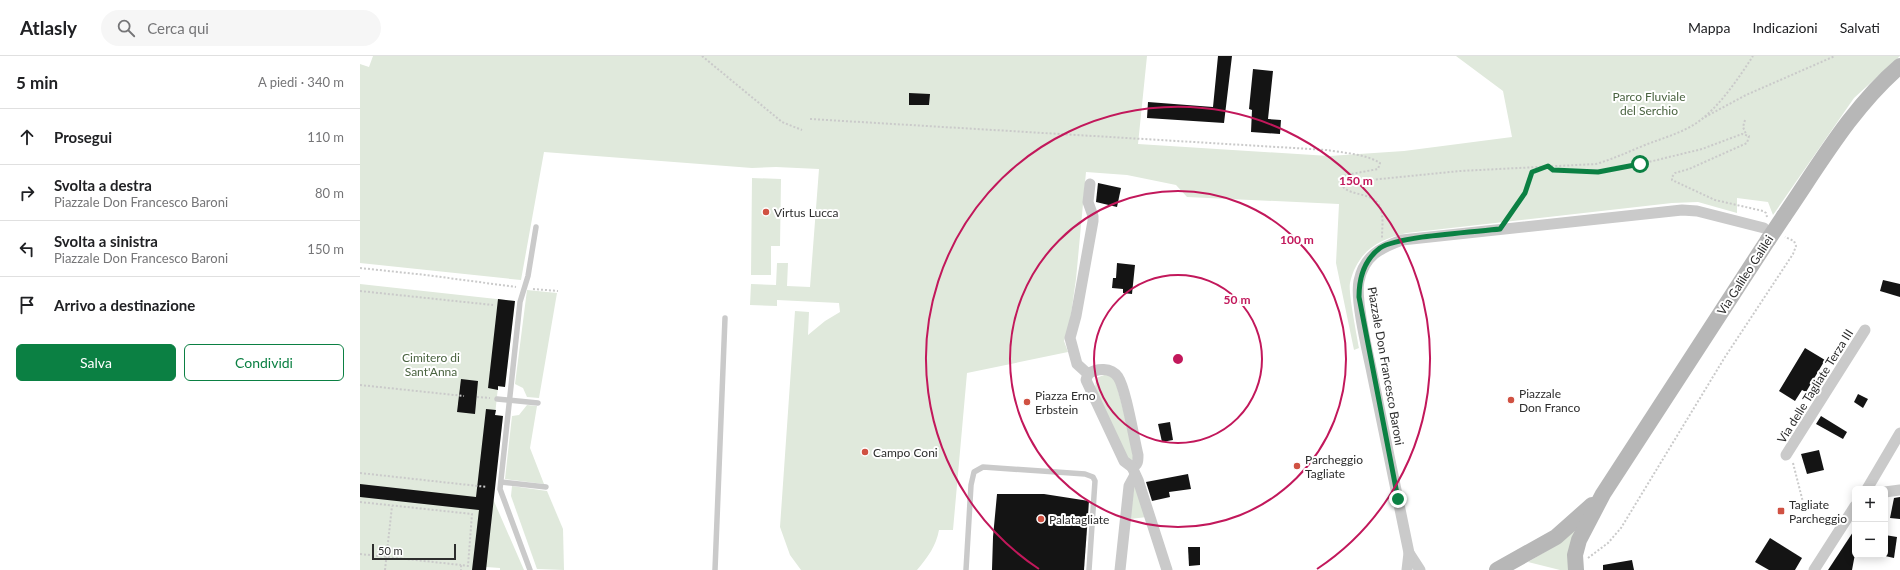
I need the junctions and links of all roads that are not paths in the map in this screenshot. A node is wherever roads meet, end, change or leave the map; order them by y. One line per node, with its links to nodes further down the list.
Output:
1 (1900, 66): 4 (main road, Via Galileo Galilei, bridge)
2 (1090, 184): 7 (street)
3 (536, 227): 9 (lane)
4 (1769, 233): 19 (main road, Via Galileo Galilei); 21 (street, Piazzale Don Francesco Baroni)
5 (725, 318): 24 (lane)
6 (1865, 330): 12 (street, Via delle Tagliate Terza III)
7 (1088, 374): 13 (street); 13 (street)
8 (497, 399): 9 (lane)
9 (509, 401): 10 (lane); 14 (lane)
10 (538, 403)
11 (1900, 433): 15 (street)
12 (1788, 452)
13 (1134, 471): 27 (street); 28 (street)
14 (500, 482): 16 (lane); 23 (lane)
15 (1868, 486)
16 (546, 487)
17 (1900, 490): 18 (street)
18 (1888, 492)
19 (1603, 494): 22 (main road, Via Galileo Galilei); 31 (main road, Via Galileo Galilei)
20 (1852, 511): 32 (street)
21 (1409, 553): 29 (street, Piazzale Don Francesco Baroni); 30 (street)
22 (1581, 565)
23 (530, 570)
24 (714, 570)
25 (966, 570): 26 (lane)
26 (1089, 570)
27 (1120, 570)
28 (1167, 570)
29 (1407, 570)
30 (1420, 570)
31 (1497, 570)
32 (1814, 570)

